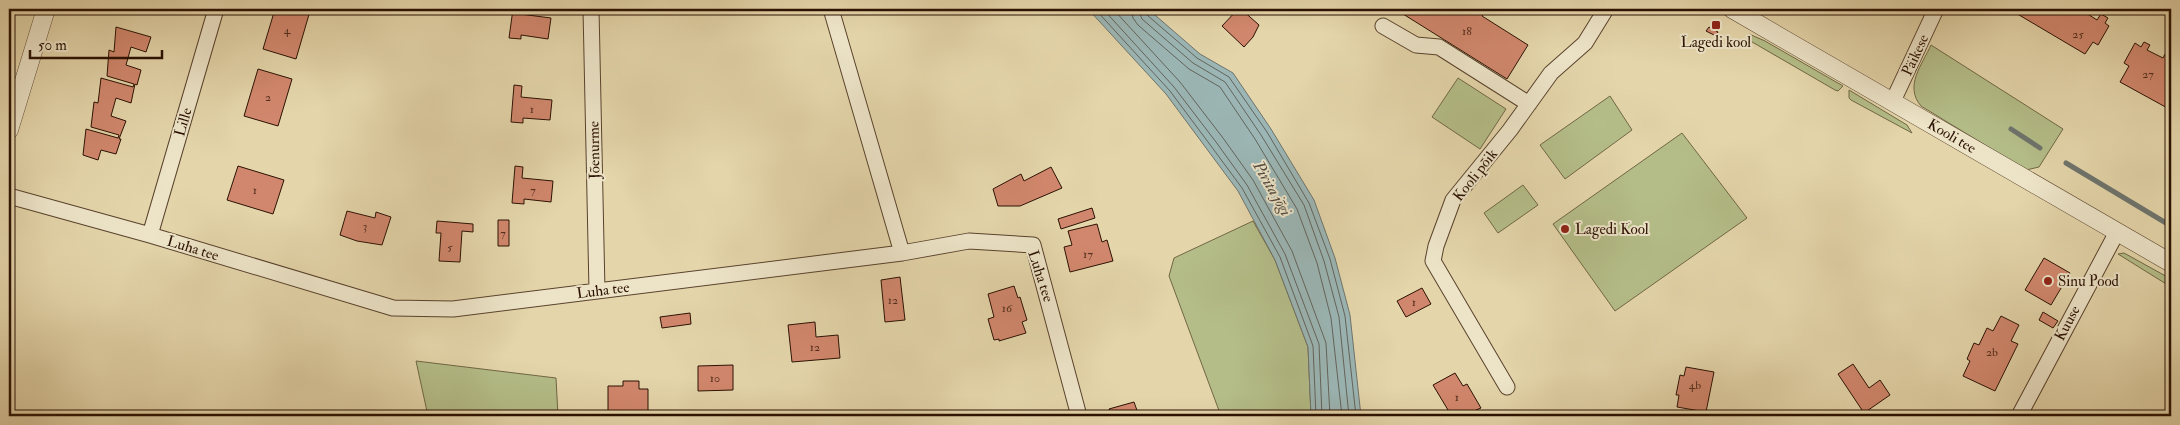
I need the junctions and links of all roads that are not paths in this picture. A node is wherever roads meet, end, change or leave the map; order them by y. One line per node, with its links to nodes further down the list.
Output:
1 (46, 9): 11 (street)
2 (216, 9): 14 (street, Lille)
3 (591, 9): 17 (street, Jõenurme)
4 (831, 9): 15 (street)
5 (1606, 9): 10 (street, Kooli põik)
6 (1732, 9): 9 (street, Kooli tee)
7 (1936, 9): 9 (street, Päikese)
8 (1383, 26): 10 (street)
9 (1893, 101): 13 (street, Kooli tee)
10 (1529, 104): 18 (street, Kooli põik)
11 (9, 130)
12 (9, 196): 14 (street, Luha tee)
13 (2117, 232): 16 (street, Kooli tee); 20 (street, Kuuse)
14 (150, 235): 17 (street, Luha tee)
15 (902, 253): 17 (street, Luha tee); 19 (street, Luha tee)
16 (2171, 263)
17 (597, 291)
18 (1507, 387)
19 (1080, 416)
20 (2019, 416)

